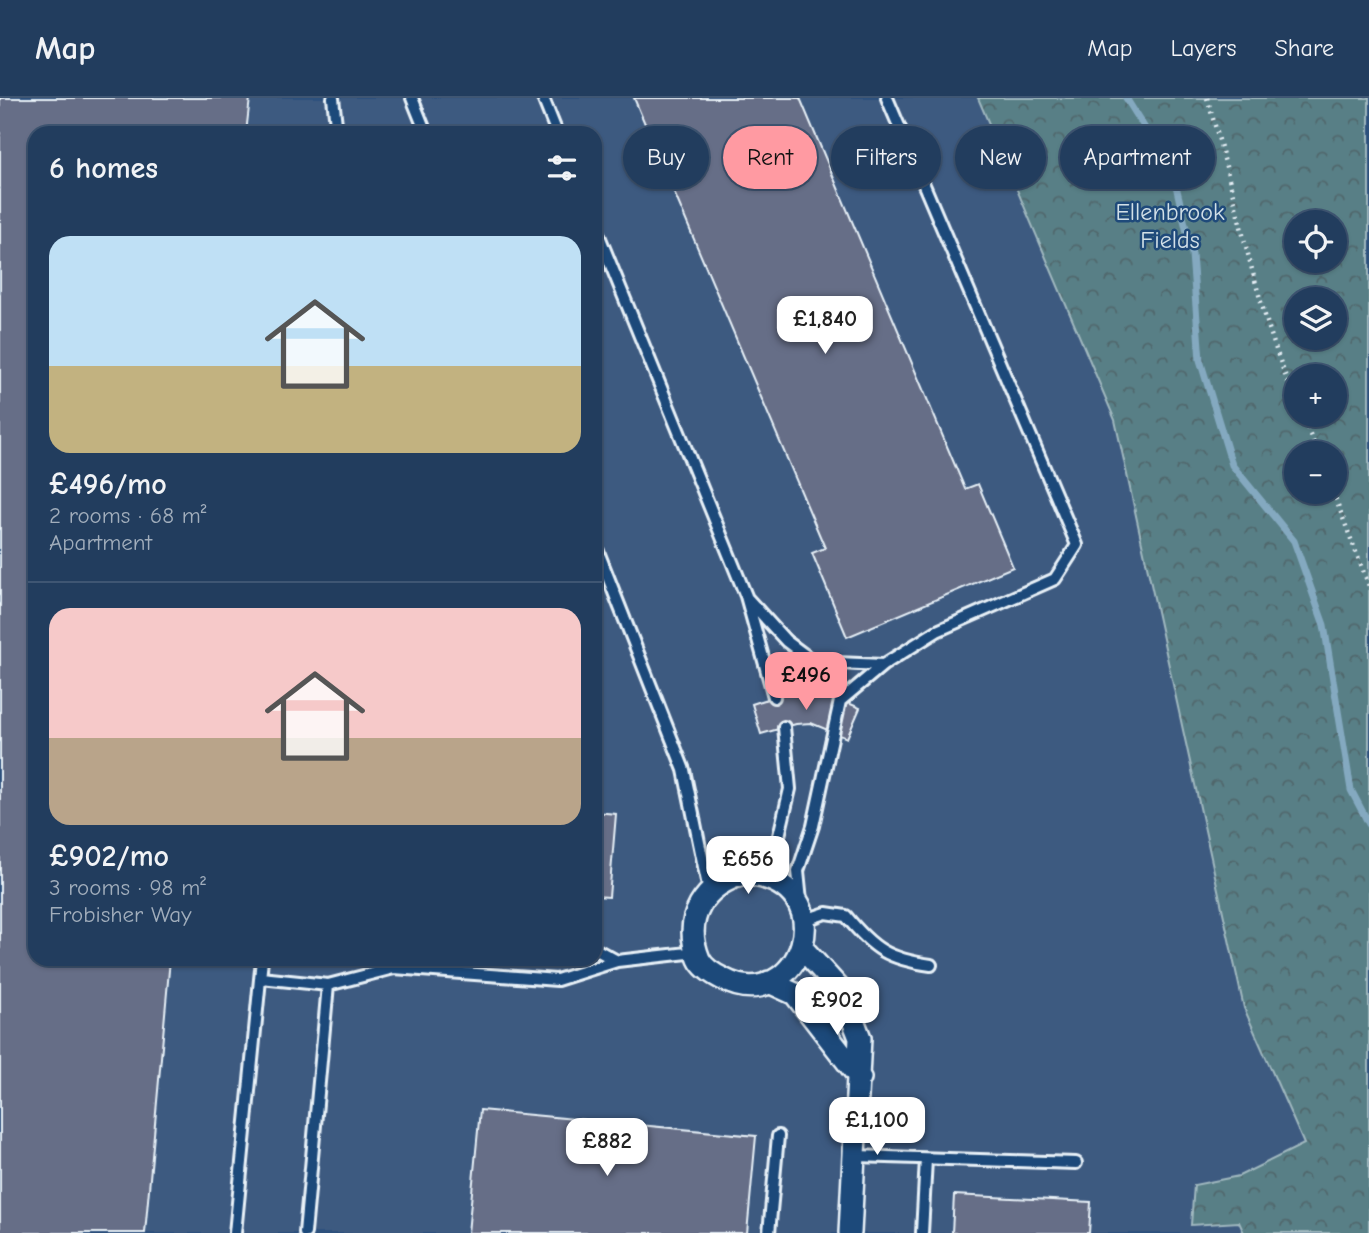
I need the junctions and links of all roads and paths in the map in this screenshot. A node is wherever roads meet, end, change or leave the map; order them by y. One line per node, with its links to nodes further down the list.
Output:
1 (333, 98): 6 (lane)
2 (412, 98): 7 (lane)
3 (543, 98): 8 (lane)
4 (887, 98): 15 (lane)
5 (1207, 98): 10 (path)
6 (336, 126)
7 (423, 126)
8 (554, 126)
9 (602, 243): 14 (lane)
10 (1284, 373)
11 (1338, 504): 13 (path)
12 (602, 562): 19 (lane)
13 (1369, 586)
14 (746, 596): 15 (lane); 16 (lane)
15 (883, 665): 20 (lane)
16 (774, 697)
17 (784, 727): 18 (lane)
18 (763, 876): 19 (street); 20 (street)
19 (709, 891): 22 (street)
20 (804, 916): 21 (street); 25 (lane)
21 (802, 948): 32 (street); 34 (street)
22 (697, 952): 24 (lane); 32 (street)
23 (602, 953): 24 (lane)
24 (617, 961): 30 (lane)
25 (931, 965)
26 (262, 966): 31 (lane)
27 (386, 966): 33 (lane)
28 (424, 966): 29 (lane)
29 (601, 966)
30 (602, 966)
31 (261, 978): 33 (lane); 39 (lane)
32 (769, 982): 34 (street)
33 (328, 985): 40 (lane)
34 (860, 1078): 36 (street)
35 (778, 1136): 41 (lane)
36 (856, 1156): 37 (lane); 42 (street)
37 (926, 1158): 38 (lane); 43 (lane)
38 (1076, 1163)
39 (235, 1233)
40 (305, 1233)
41 (769, 1233)
42 (850, 1233)
43 (922, 1233)

